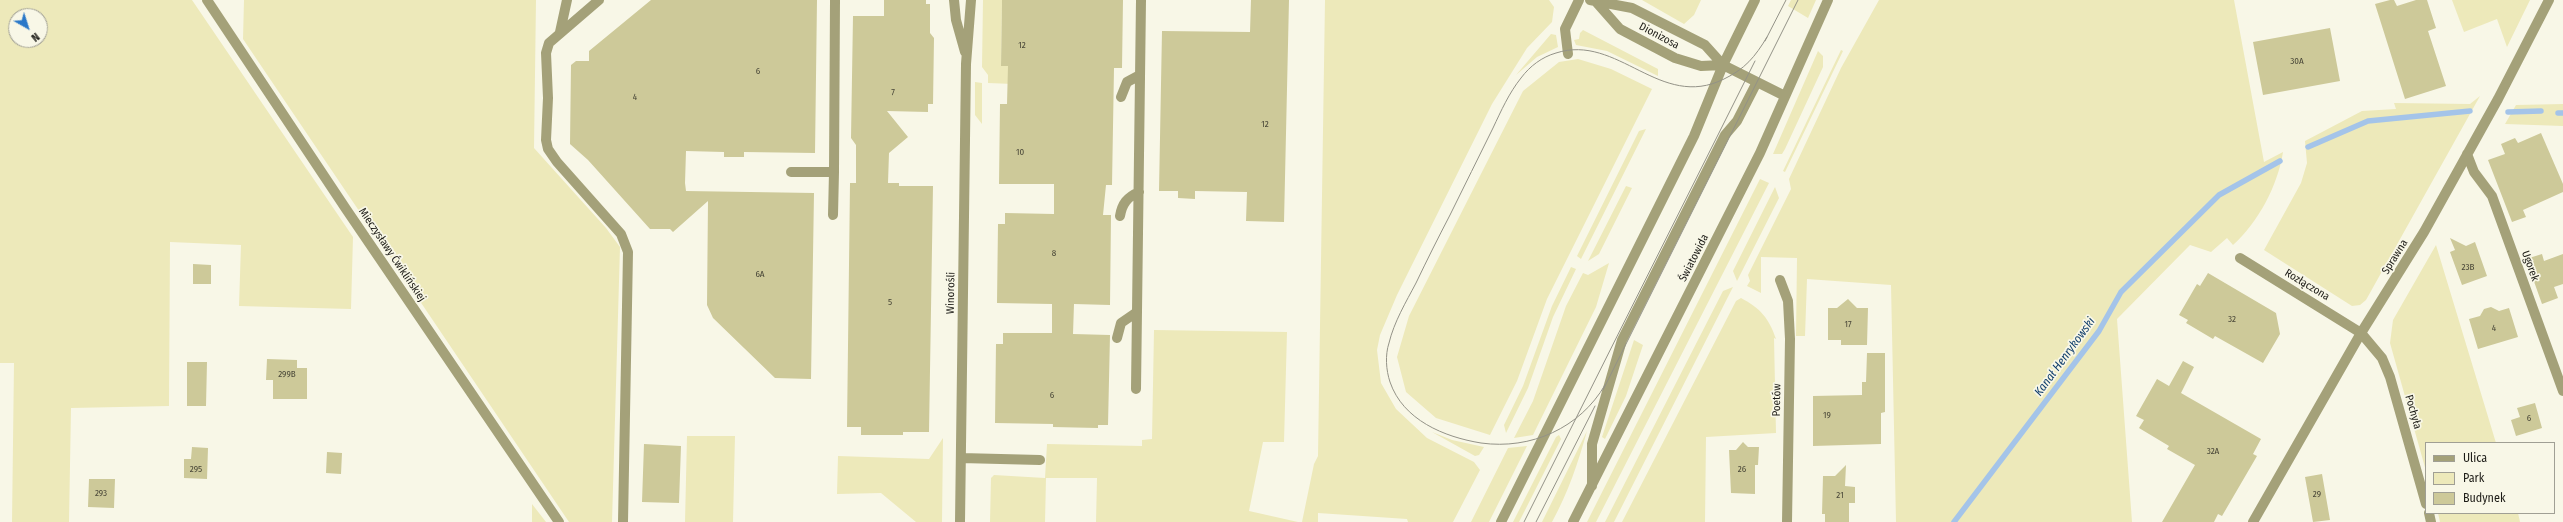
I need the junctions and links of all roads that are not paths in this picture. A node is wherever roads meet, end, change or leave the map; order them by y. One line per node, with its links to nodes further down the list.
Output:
1 (207, 0): 38 (street, Mieczysławy Ćwiklińskiej)
2 (567, 0): 13 (street)
3 (598, 0): 13 (street)
4 (835, 0): 23 (street)
5 (954, 0): 15 (street, Winorośli)
6 (971, 0): 15 (street, Winorośli)
7 (1141, 0): 17 (street)
8 (1579, 0): 14 (street)
9 (1755, 0): 16 (street)
10 (1828, 0): 19 (street, Światowida)
11 (2549, 0): 21 (street, Sprawna)
12 (1595, 1): 16 (street, Dionizosa); 16 (street, Dionizosa)
13 (560, 32): 39 (street)
14 (1568, 54)
15 (966, 64): 34 (street, Winorośli)
16 (1723, 65): 18 (street, Dionizosa); 41 (street)
17 (1140, 75): 20 (street); 24 (street)
18 (1757, 82): 19 (street, Dionizosa); 36 (street)
19 (1785, 96): 36 (street, Światowida)
20 (1121, 97)
21 (2467, 154): 30 (street, Sprawna); 33 (street, Ugorek)
22 (791, 172): 23 (street)
23 (834, 172): 25 (street)
24 (1139, 192): 26 (street); 29 (street)
25 (833, 215)
26 (1120, 216)
27 (2240, 258): 30 (street, Rozłączona)
28 (1780, 280): 43 (street, Poetów)
29 (1137, 312): 31 (street); 32 (street)
30 (2361, 333): 37 (street, Pochyła); 44 (street, Sprawna)
31 (1117, 338)
32 (1136, 389)
33 (2563, 391)
34 (961, 458): 35 (street); 40 (street, Winorośli)
35 (1040, 460)
36 (1592, 488): 42 (street, Światowida)
37 (2425, 500)
38 (559, 522)
39 (623, 522)
40 (960, 522)
41 (1501, 522)
42 (1573, 522)
43 (1787, 522)
44 (2253, 522)

